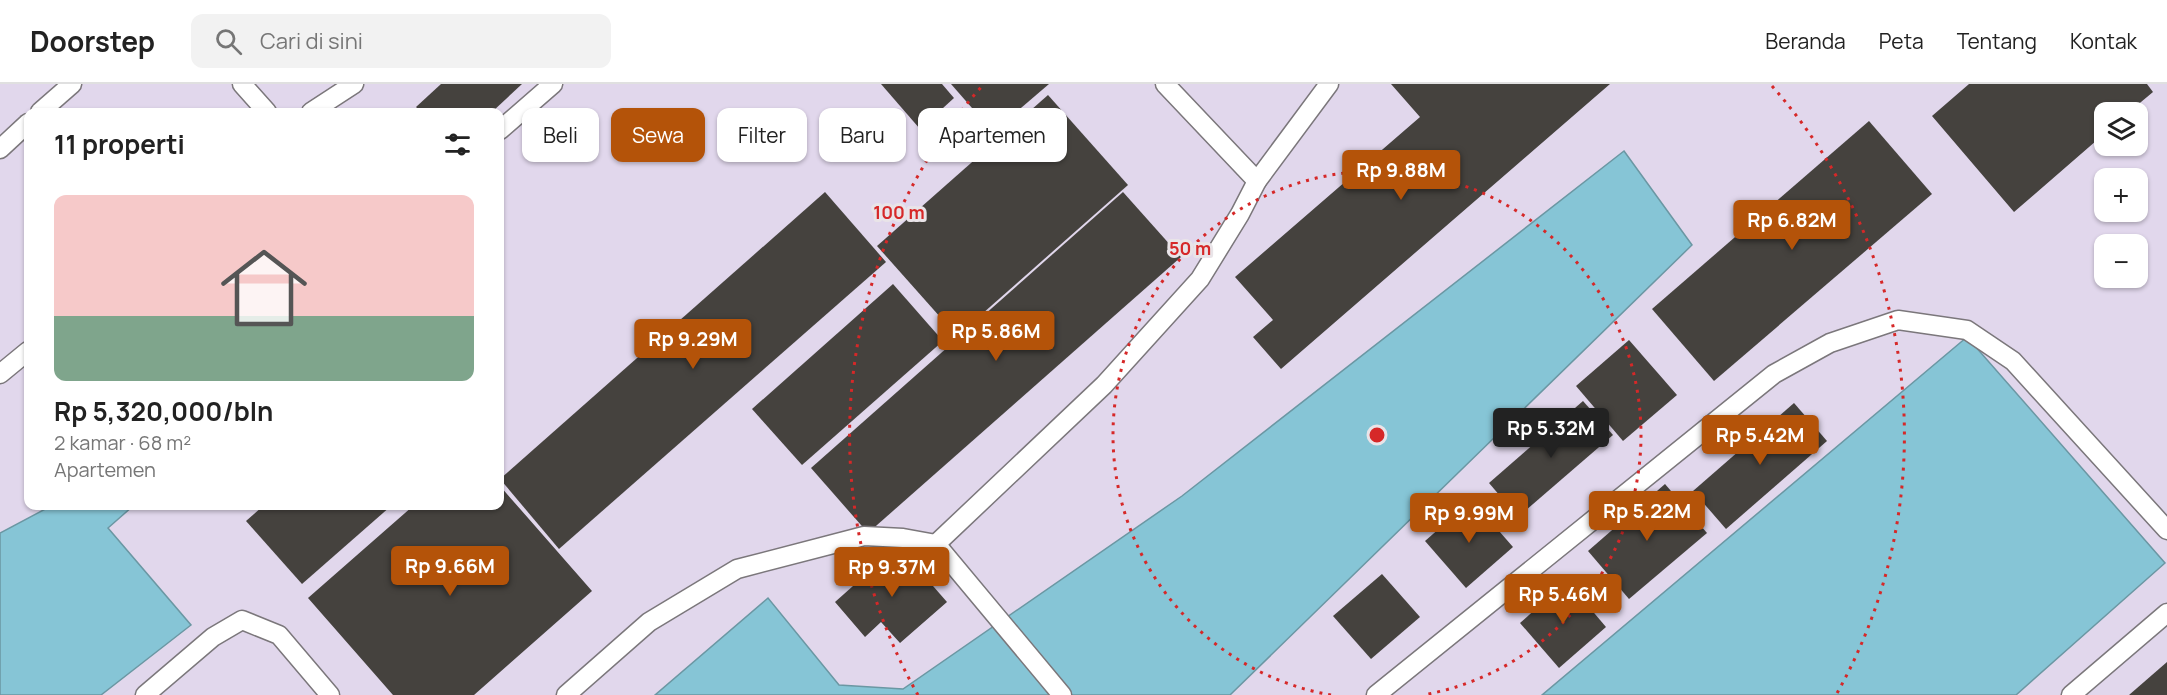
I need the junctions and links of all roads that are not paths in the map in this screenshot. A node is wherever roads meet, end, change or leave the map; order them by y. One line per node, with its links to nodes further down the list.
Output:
1 (72, 84): 7 (lane)
2 (242, 84): 8 (lane)
3 (354, 84): 9 (lane)
4 (553, 84): 11 (lane)
5 (1165, 84): 13 (lane)
6 (1329, 84): 13 (lane)
7 (45, 108)
8 (263, 108)
9 (317, 108)
10 (24, 127): 12 (lane)
11 (504, 127)
12 (0, 148)
13 (1257, 181): 17 (lane)
14 (24, 354): 15 (lane)
15 (0, 374)
16 (2167, 530): 23 (lane)
17 (936, 544): 21 (lane); 22 (lane)
18 (2167, 613): 24 (lane)
19 (145, 695): 20 (lane)
20 (330, 695)
21 (566, 695)
22 (1062, 695)
23 (1376, 695)
24 (2071, 695)

